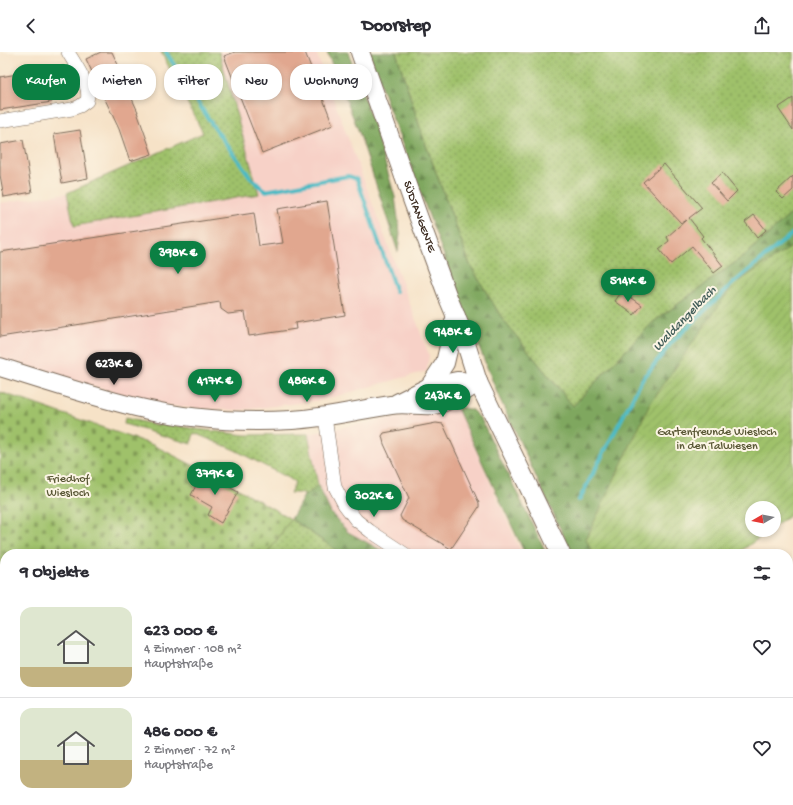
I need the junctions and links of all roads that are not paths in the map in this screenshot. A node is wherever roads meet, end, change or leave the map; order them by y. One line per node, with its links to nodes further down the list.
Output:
1 (68, 52): 3 (street)
2 (360, 52): 4 (street, SÜDTANGENTE)
3 (0, 121)
4 (456, 316): 6 (street, SÜDTANGENTE); 7 (street)
5 (0, 367): 9 (street)
6 (478, 382): 7 (street); 8 (street); 11 (street, SÜDTANGENTE)
7 (429, 387): 8 (street)
8 (392, 405): 9 (street)
9 (325, 417): 10 (street)
10 (398, 549)
11 (559, 549)

